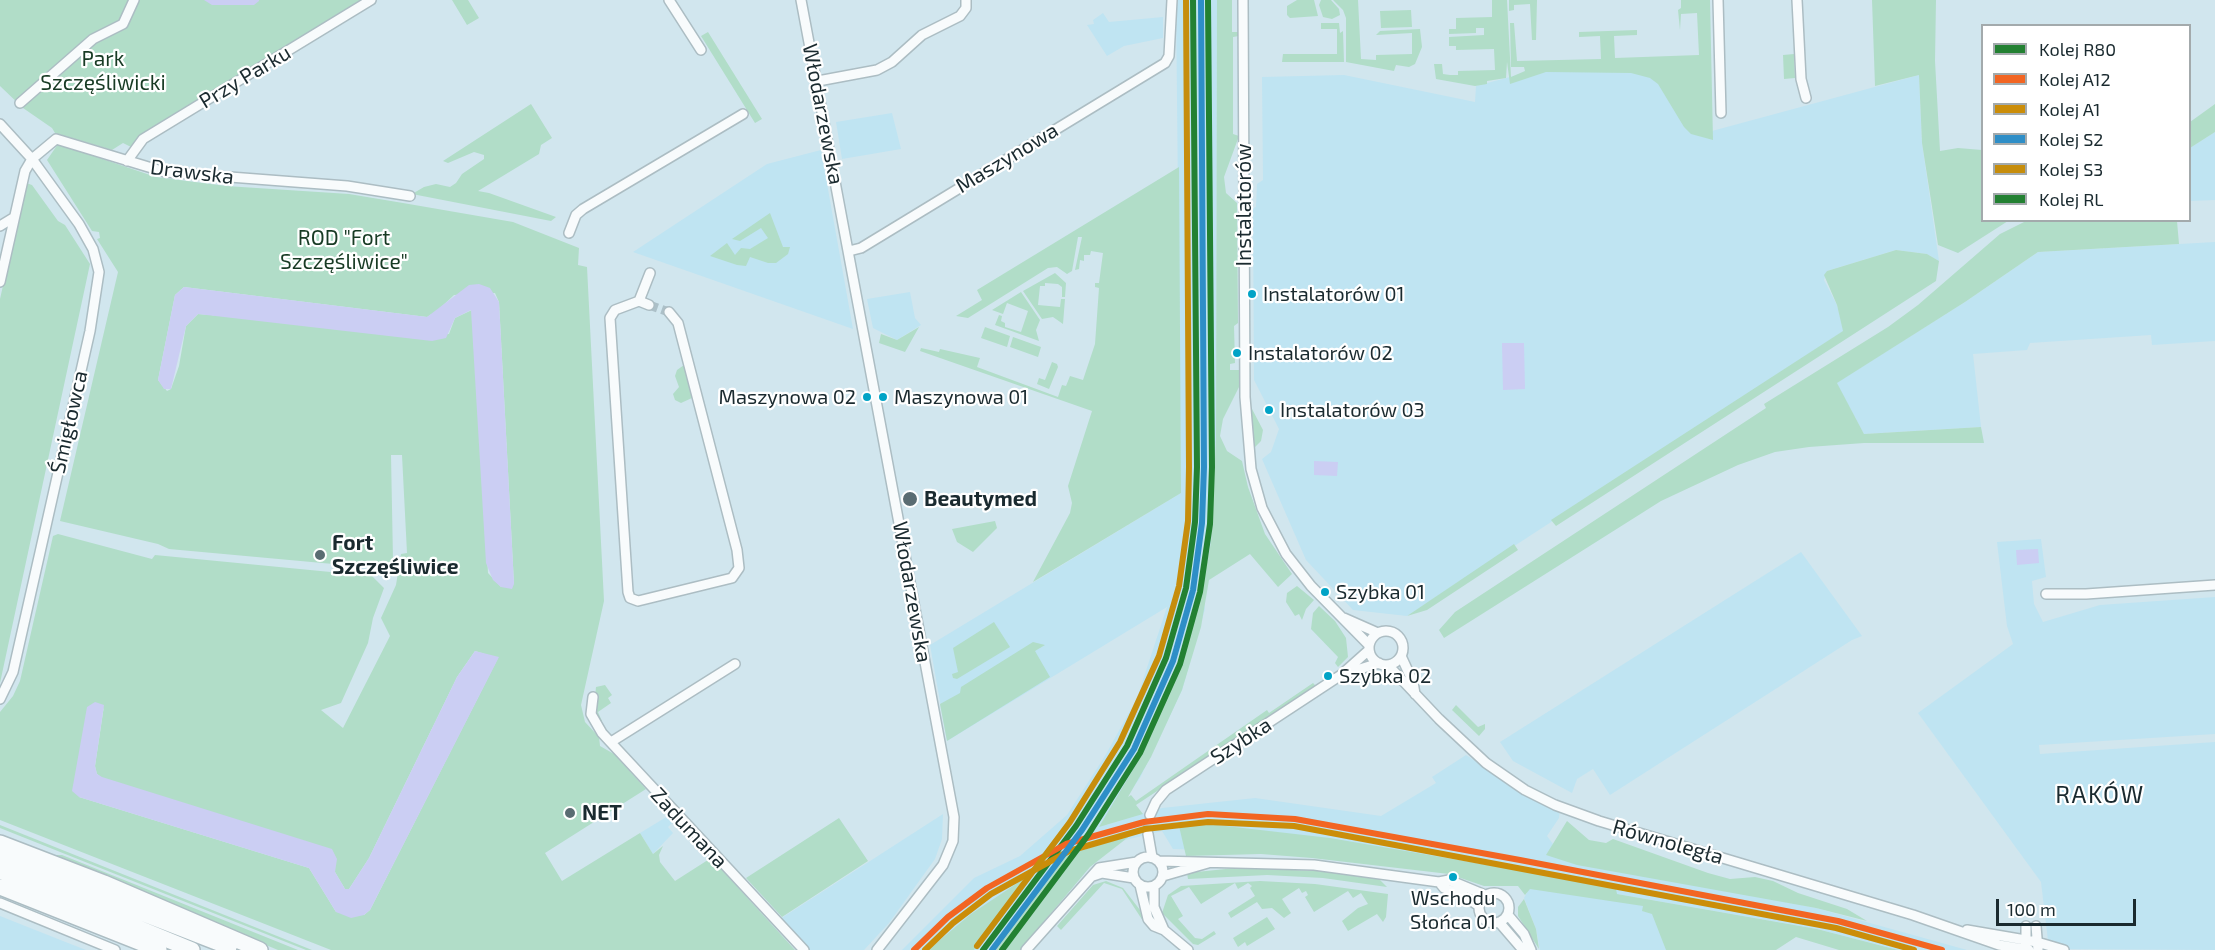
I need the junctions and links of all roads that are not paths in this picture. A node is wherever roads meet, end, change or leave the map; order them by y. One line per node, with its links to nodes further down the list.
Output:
1 (134, 0): 13 (street)
2 (370, 0): 18 (street, Przy Parku)
3 (669, 0): 10 (street)
4 (801, 0): 11 (street, Włodarzewska)
5 (966, 0): 11 (street)
6 (1172, 0): 23 (street, Maszynowa)
7 (1244, 0): 29 (street, Instalatorów)
8 (1718, 0): 14 (street)
9 (1797, 0): 12 (street)
10 (701, 50)
11 (818, 81): 23 (street, Włodarzewska)
12 (1806, 98)
13 (20, 103)
14 (1721, 113)
15 (743, 114): 22 (street)
16 (0, 124): 17 (street)
17 (32, 159): 18 (street, Drawska); 20 (street); 38 (street, Śmigłowca)
18 (127, 161): 19 (street, Drawska)
19 (410, 196)
20 (13, 218): 21 (street); 25 (street)
21 (0, 226)
22 (569, 233)
23 (849, 251): 68 (street, Włodarzewska)
24 (650, 273): 26 (street)
25 (0, 282)
26 (669, 312)
27 (2215, 585): 28 (street)
28 (2046, 594)
29 (1340, 617): 30 (street); 31 (street)
30 (1378, 633): 31 (street); 32 (street)
31 (1369, 647): 34 (street); 35 (street, Szybka)
32 (1401, 656): 34 (street); 36 (street, Równoległa)
33 (735, 664): 39 (street)
34 (1383, 664): 35 (street, Szybka); 36 (street, Równoległa)
35 (1341, 675): 40 (street, Szybka)
36 (1414, 694): 61 (street, Równoległa)
37 (593, 697): 39 (street, Zadumana)
38 (0, 699)
39 (611, 742): 67 (street, Zadumana)
40 (1150, 815)
41 (1147, 834): 44 (street)
42 (0, 843): 66 (main road)
43 (0, 858): 53 (main road)
44 (1148, 859): 45 (street); 47 (street); 48 (street); 49 (street)
45 (1208, 863): 47 (street); 50 (street)
46 (0, 871): 53 (main road)
47 (1163, 876): 51 (street)
48 (1089, 879): 49 (street); 69 (street)
49 (1137, 881): 51 (street); 59 (street)
50 (1439, 882): 54 (street); 56 (street)
51 (1154, 886): 59 (street)
52 (0, 887): 63 (main road)
53 (68, 892): 64 (main road); 65 (main road)
54 (1485, 895): 56 (street); 57 (street)
55 (0, 903): 62 (street)
56 (1479, 906): 58 (street)
57 (1508, 915): 58 (street); 72 (street)
58 (1499, 922): 71 (street)
59 (1164, 930): 70 (street)
60 (2037, 946): 61 (street, Równoległa); 61 (street); 73 (street, Równoległa)
61 (2027, 947)
62 (115, 950)
63 (159, 950)
64 (192, 950)
65 (237, 950)
66 (260, 950)
67 (804, 950)
68 (877, 950)
69 (1026, 950)
70 (1188, 950)
71 (1523, 950)
72 (1531, 950)
73 (2064, 950)

